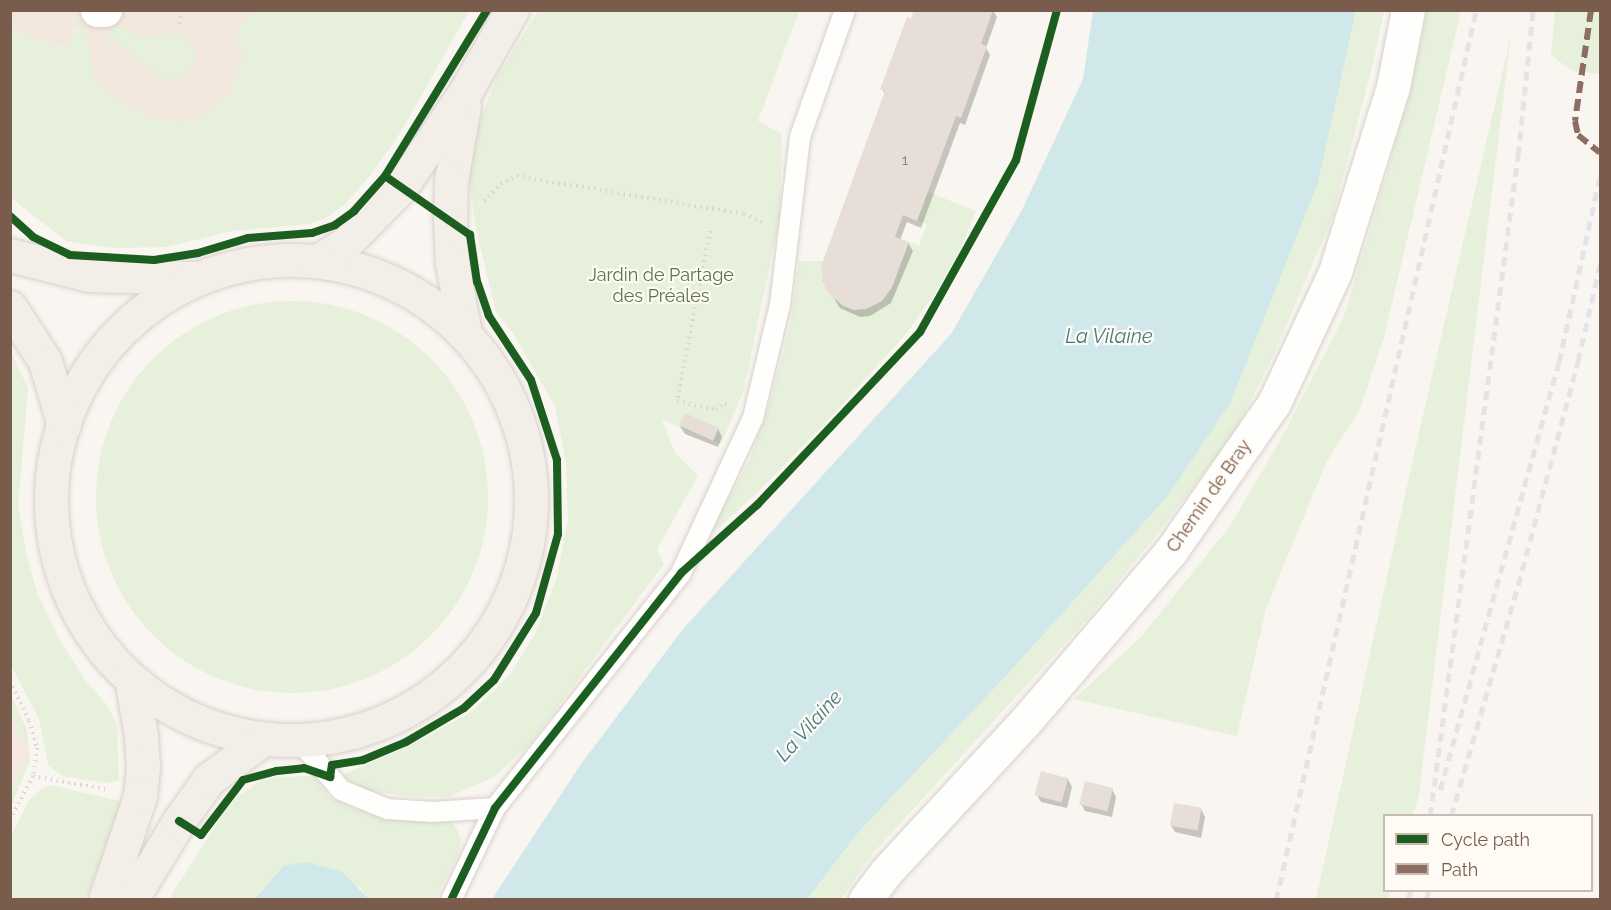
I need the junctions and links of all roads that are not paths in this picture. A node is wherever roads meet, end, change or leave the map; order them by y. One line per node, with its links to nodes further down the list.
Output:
1 (97, 10): 2 (street)
2 (105, 10)
3 (512, 10): 6 (main road)
4 (845, 10): 16 (lane)
5 (1408, 10): 20 (street, Chemin de Bray)
6 (467, 89): 8 (main road); 11 (main road)
7 (10, 255): 9 (main road)
8 (318, 261): 9 (main road); 11 (main road)
9 (200, 278): 12 (main road)
10 (10, 307): 12 (main road)
11 (465, 334): 15 (main road)
12 (64, 425): 13 (main road)
13 (131, 680): 14 (main road); 17 (main road)
14 (263, 739): 15 (main road); 18 (main road)
15 (299, 740): 16 (lane)
16 (495, 808): 19 (lane)
17 (105, 900)
18 (131, 900)
19 (451, 900)
20 (865, 900)

